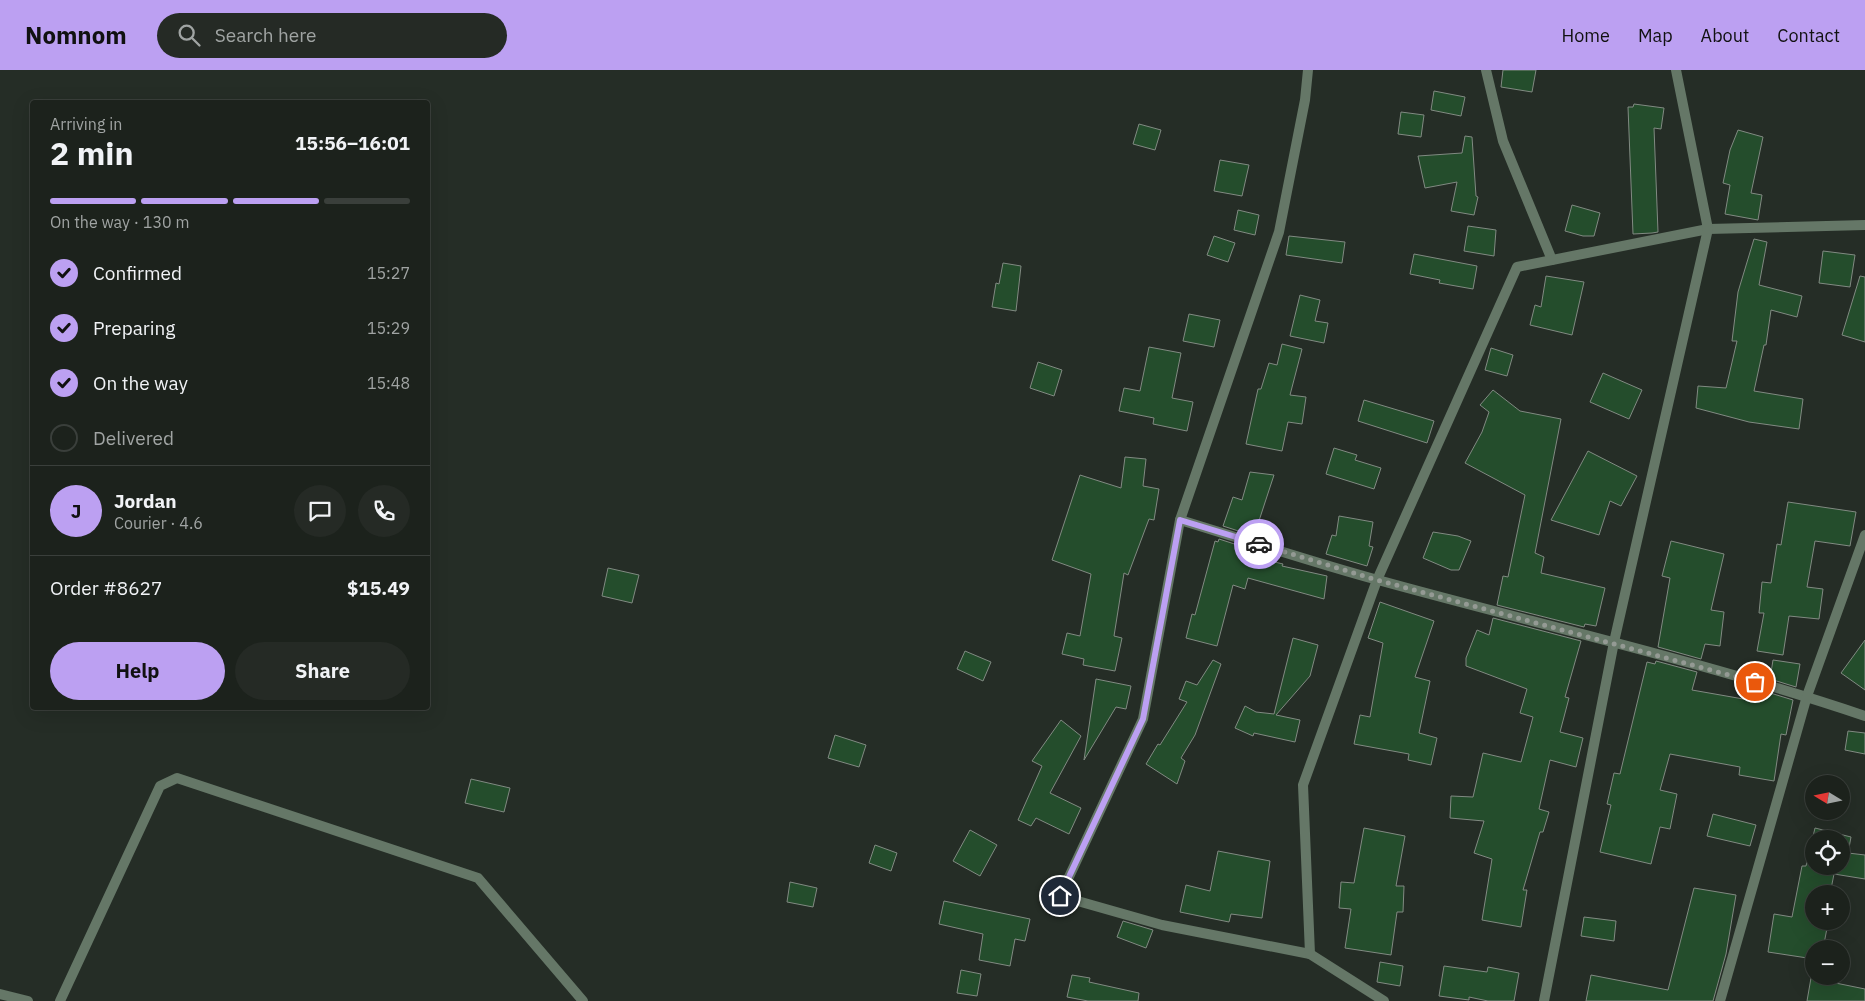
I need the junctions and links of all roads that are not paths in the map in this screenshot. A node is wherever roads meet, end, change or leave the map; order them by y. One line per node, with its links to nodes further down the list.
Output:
1 (1308, 70): 7 (street)
2 (1486, 70): 6 (street)
3 (1676, 70): 5 (street)
4 (1865, 225): 5 (street)
5 (1708, 229): 6 (street); 10 (street)
6 (1552, 260): 9 (street)
7 (1180, 520): 9 (street); 13 (street)
8 (1865, 535): 11 (street)
9 (1377, 580): 10 (street); 13 (street)
10 (1614, 642): 11 (street); 19 (street)
11 (1807, 696): 12 (street); 20 (street)
12 (1865, 716)
13 (1310, 954): 18 (street)
14 (0, 994): 15 (street)
15 (28, 1001)
16 (60, 1001): 17 (street)
17 (584, 1001)
18 (1384, 1001)
19 (1544, 1001)
20 (1720, 1001)

